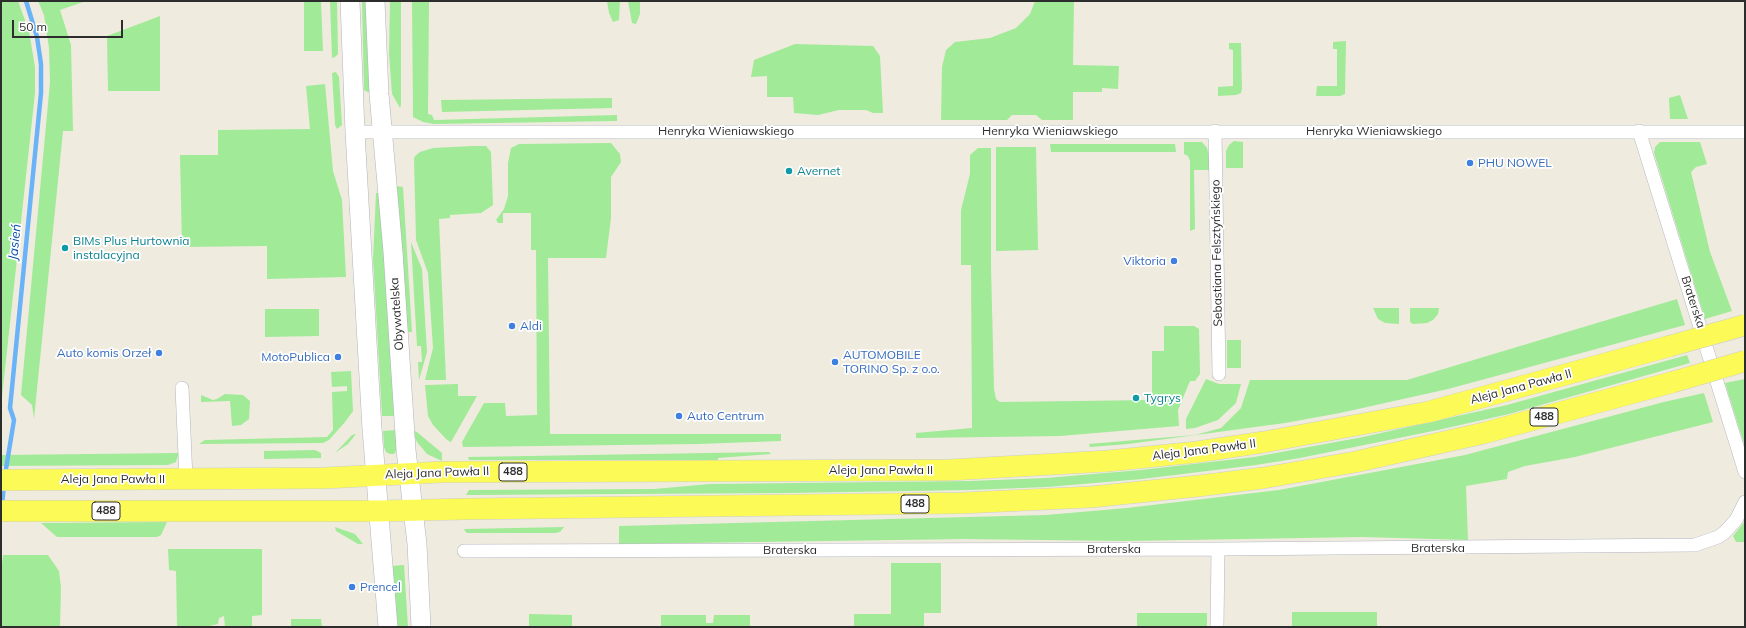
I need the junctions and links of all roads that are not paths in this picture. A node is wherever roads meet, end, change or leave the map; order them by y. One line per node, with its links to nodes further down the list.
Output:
1 (350, 1): 5 (main road)
2 (375, 1): 7 (main road, Obywatelska)
3 (1214, 131): 4 (street, Henryka Wieniawskiego); 7 (street, Henryka Wieniawskiego); 10 (street, Sebastiana Felsztyńskiego)
4 (1639, 131): 6 (street, Henryka Wieniawskiego); 12 (street, Braterska)
5 (355, 132): 7 (street, Henryka Wieniawskiego); 14 (main road)
6 (1745, 132)
7 (382, 133): 13 (main road, Obywatelska)
8 (1745, 325): 13 (main road, Aleja Jana Pawła II / 488, bridge)
9 (1745, 361): 18 (main road, 488, bridge)
10 (1219, 374)
11 (182, 388): 15 (street)
12 (1745, 472)
13 (409, 473): 14 (main road, Aleja Jana Pawła II / 488); 18 (main road, Obywatelska)
14 (376, 475): 15 (main road, Aleja Jana Pawła II / 488); 20 (main road)
15 (186, 479): 16 (main road, Aleja Jana Pawła II / 488)
16 (9, 480)
17 (1745, 502): 21 (street, Braterska)
18 (413, 510): 20 (main road, 488); 24 (main road, Obywatelska)
19 (10, 511): 20 (main road, 488)
20 (379, 511): 23 (main road)
21 (1218, 549): 22 (street, Braterska); 25 (street)
22 (464, 551)
23 (388, 627)
24 (421, 627)
25 (1217, 627)

